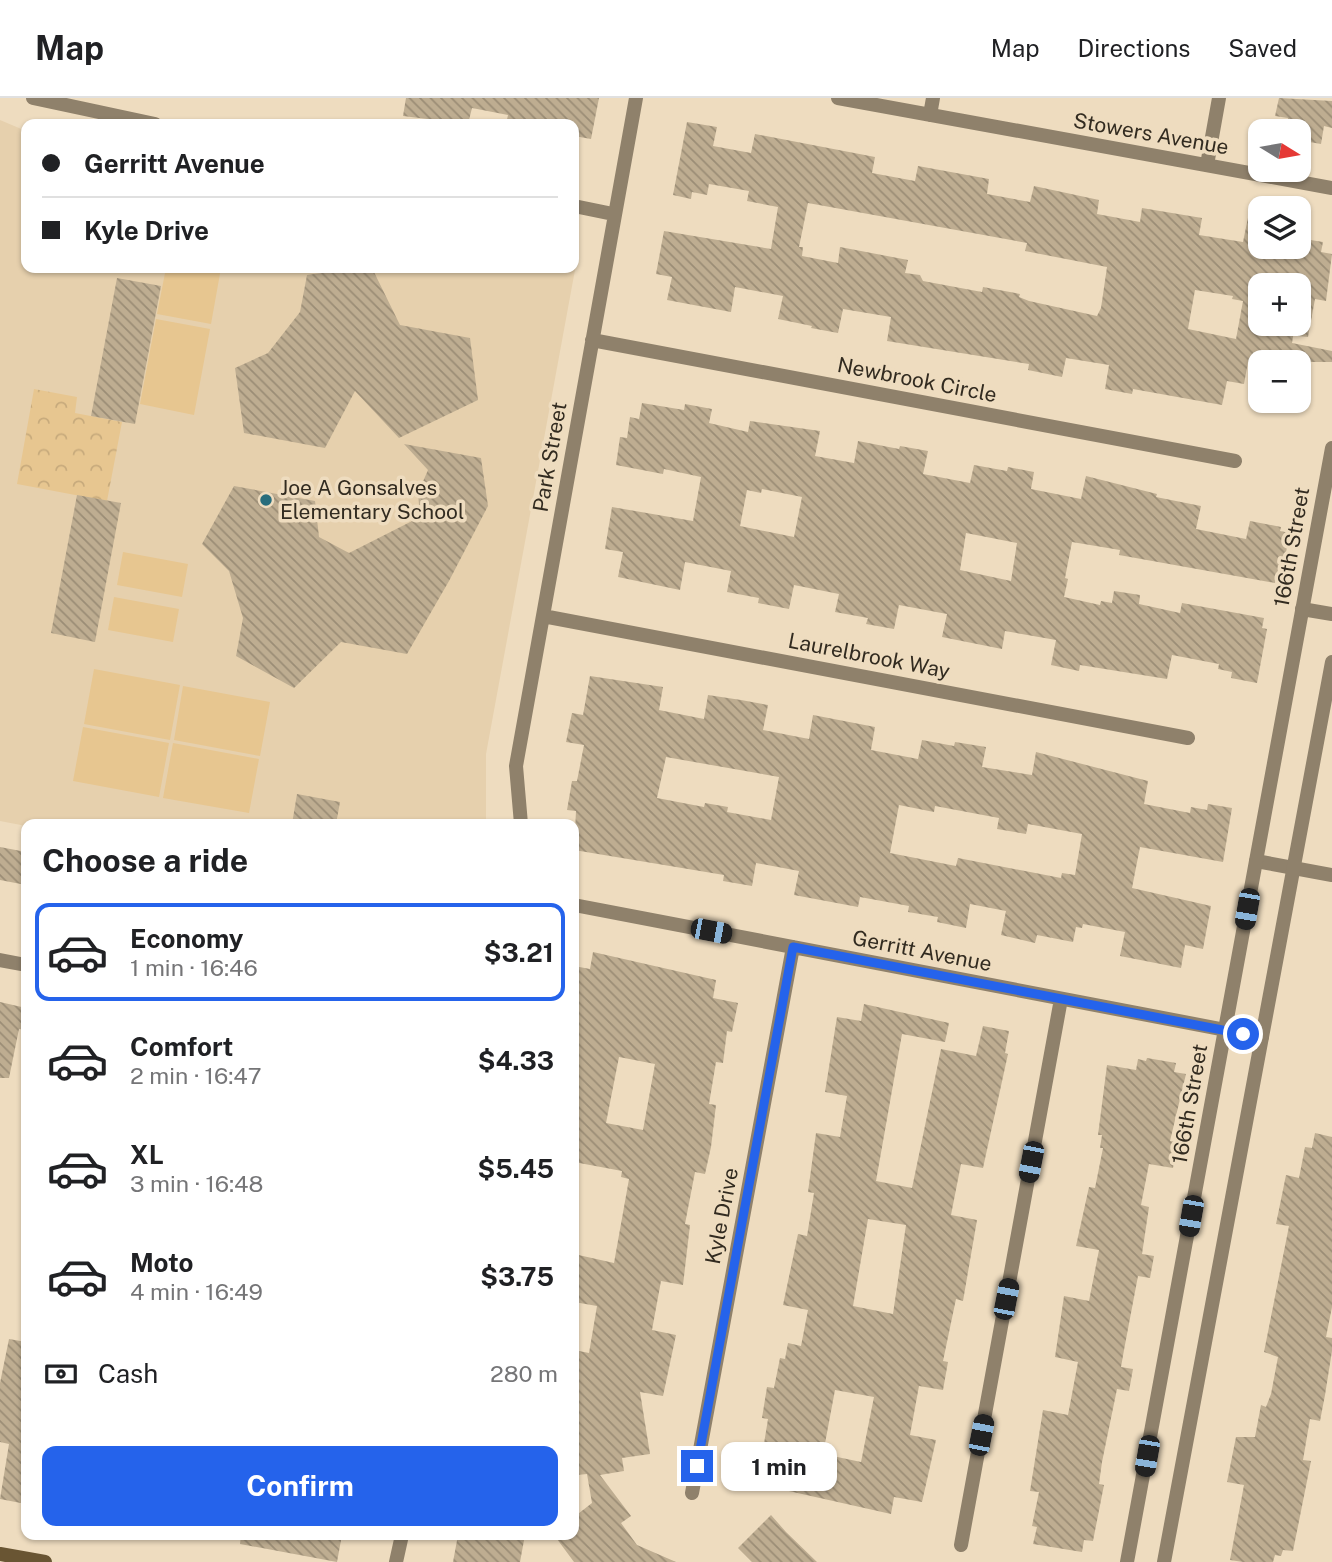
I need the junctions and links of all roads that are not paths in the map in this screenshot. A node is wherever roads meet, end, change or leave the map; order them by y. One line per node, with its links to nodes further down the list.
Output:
1 (33, 98): 7 (street)
2 (636, 98): 11 (street, Park Street)
3 (838, 98): 6 (street, Stowers Avenue)
4 (933, 98): 6 (street)
5 (1219, 98): 8 (street)
6 (930, 115): 8 (street, Stowers Avenue)
7 (132, 119)
8 (1207, 165): 9 (street, Stowers Avenue)
9 (1332, 188)
10 (579, 207): 11 (street)
11 (612, 214): 12 (street, Park Street)
12 (592, 340): 14 (street, Newbrook Circle); 17 (street, Park Street)
13 (1332, 448): 15 (street, 166th Street)
14 (1235, 461)
15 (1302, 610): 16 (street); 21 (street, 166th Street)
16 (1332, 614)
17 (543, 616): 19 (street, Laurelbrook Way); 20 (street, Park Street)
18 (1332, 662): 22 (street)
19 (1188, 737)
20 (521, 819)
21 (1255, 861): 22 (street); 29 (street, 166th Street)
22 (1294, 868): 23 (street); 30 (street)
23 (1332, 875)
24 (579, 906): 25 (street, Gerritt Avenue)
25 (793, 947): 28 (street, Gerritt Avenue); 31 (street, Kyle Drive)
26 (0, 960): 27 (street)
27 (21, 964)
28 (1061, 999): 29 (street, Gerritt Avenue); 33 (street)
29 (1225, 1030): 30 (street, Gerritt Avenue); 37 (street, 166th Street)
30 (1262, 1037): 38 (street)
31 (692, 1493)
32 (401, 1540): 36 (street)
33 (961, 1545)
34 (0, 1554): 35 (main road)
35 (45, 1562)
36 (396, 1562)
37 (1128, 1562)
38 (1164, 1562)

